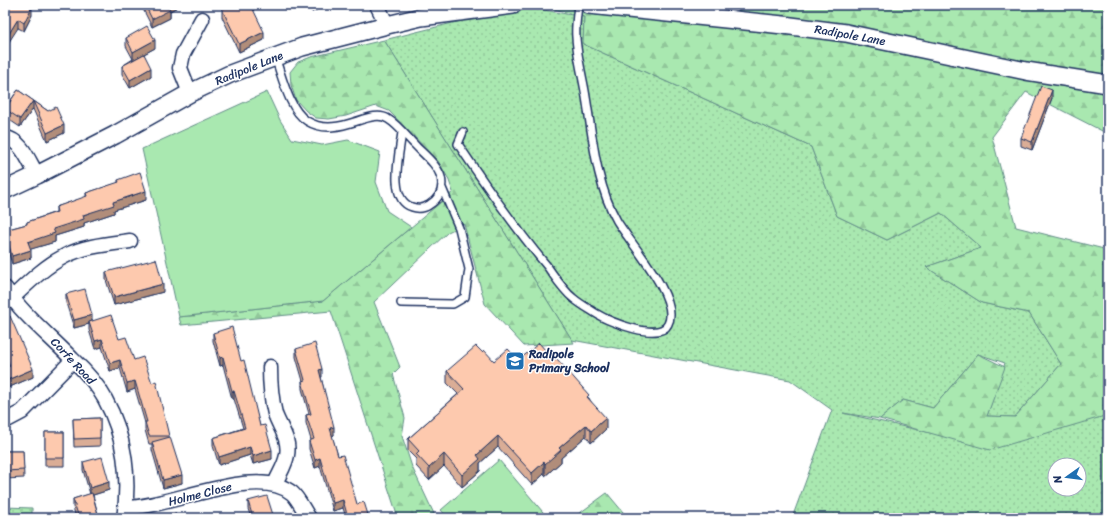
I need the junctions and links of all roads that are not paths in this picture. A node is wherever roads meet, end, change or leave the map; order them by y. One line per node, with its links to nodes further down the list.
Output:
1 (377, 5): 6 (street)
2 (513, 5): 6 (street, Radipole Lane)
3 (578, 5): 11 (lane)
4 (589, 5): 8 (street, Radipole Lane)
5 (202, 19): 9 (street)
6 (386, 25): 7 (street, Radipole Lane)
7 (275, 57): 9 (street, Radipole Lane); 10 (lane)
8 (1108, 84)
9 (190, 93): 13 (street, Radipole Lane)
10 (402, 132): 14 (lane); 14 (lane)
11 (463, 132)
12 (5, 138): 13 (street)
13 (37, 175): 15 (street, Radipole Lane)
14 (442, 188): 18 (lane)
15 (5, 190)
16 (130, 241): 17 (street)
17 (8, 293): 19 (street, Corfe Road)
18 (400, 303)
19 (73, 360): 21 (street); 23 (street, Corfe Road)
20 (270, 367): 22 (street)
21 (5, 421)
22 (275, 484): 23 (street, Holme Close); 24 (street, Holme Close)
23 (125, 513)
24 (309, 518)

